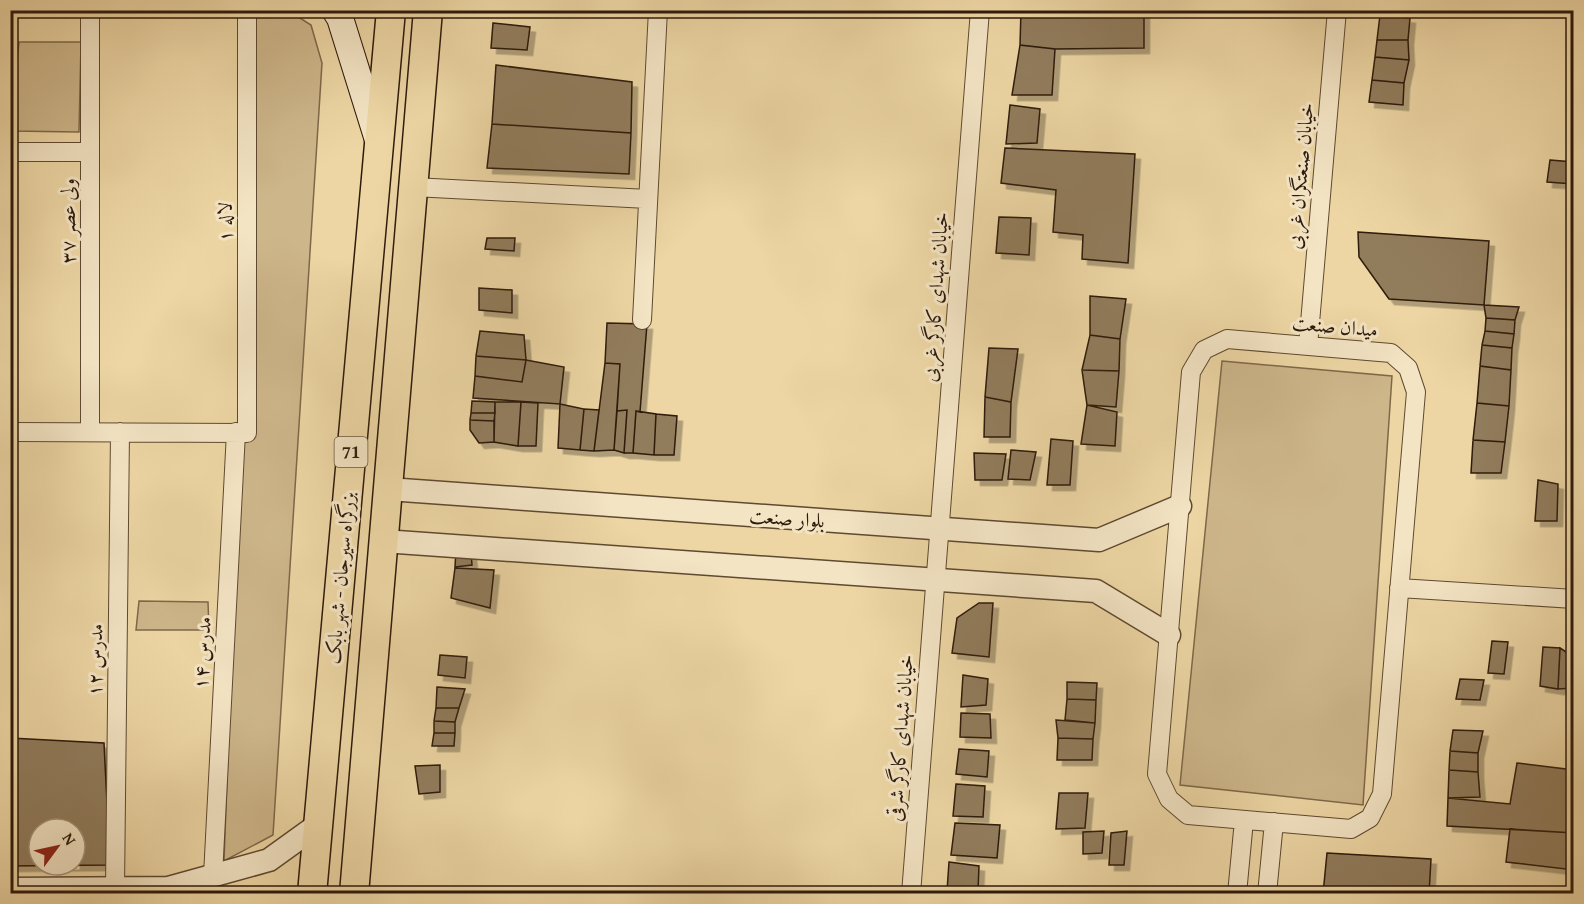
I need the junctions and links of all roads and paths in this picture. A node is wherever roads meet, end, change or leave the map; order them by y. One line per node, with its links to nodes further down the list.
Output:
1 (90, 10): 11 (street, ولی عصر ۳۷)
2 (247, 10): 19 (street, لاله ۱)
3 (335, 10): 9 (main road)
4 (391, 10): 9 (highway, بزرگراه سیرجان - شهر بابک / 71)
5 (428, 10): 12 (highway, بزرگراه سیرجان - شهر بابک / 71)
6 (658, 10): 13 (street)
7 (980, 10): 22 (street, خیابان شهدای کارگر غربی)
8 (1337, 10): 15 (street, خیابان صنعتگران غربی)
9 (378, 140): 30 (highway, بزرگراه سیرجان - شهر بابک / 71)
10 (10, 152): 11 (street)
11 (90, 152): 17 (street, ولی عصر ۳۷)
12 (413, 187): 13 (street); 20 (highway, بزرگراه سیرجان - شهر بابک / 71)
13 (648, 199): 14 (street)
14 (642, 320)
15 (1308, 346): 21 (street, میدان صنعت); 25 (street, میدان صنعت)
16 (10, 432): 17 (street)
17 (90, 432): 18 (street)
18 (120, 432): 19 (street); 33 (street, مدرس ۱۲)
19 (242, 432): 31 (street, مدرس ۱۴)
20 (388, 489): 22 (street, بلوار صنعت); 23 (highway, بزرگراه سیرجان - شهر بابک / 71)
21 (1179, 506): 22 (street, بلوار صنعت); 27 (street, میدان صنعت)
22 (939, 529): 24 (street, خیابان شهدای کارگر غربی)
23 (383, 541): 24 (street); 36 (highway, بزرگراه سیرجان - شهر بابک / 71)
24 (935, 583): 27 (street); 37 (street, خیابان شهدای کارگر شرقی)
25 (1399, 588): 26 (street); 29 (street, میدان صنعت)
26 (1574, 598)
27 (1169, 635): 28 (street, میدان صنعت)
28 (1244, 820): 29 (street, میدان صنعت); 38 (street)
29 (1274, 822): 39 (street)
30 (319, 824): 31 (street); 35 (highway, بزرگراه سیرجان - شهر بابک / 71)
31 (213, 876): 34 (street)
32 (10, 889): 33 (street)
33 (115, 889): 34 (street)
34 (169, 891)
35 (312, 894)
36 (354, 894)
37 (910, 894)
38 (1237, 894)
39 (1267, 894)

